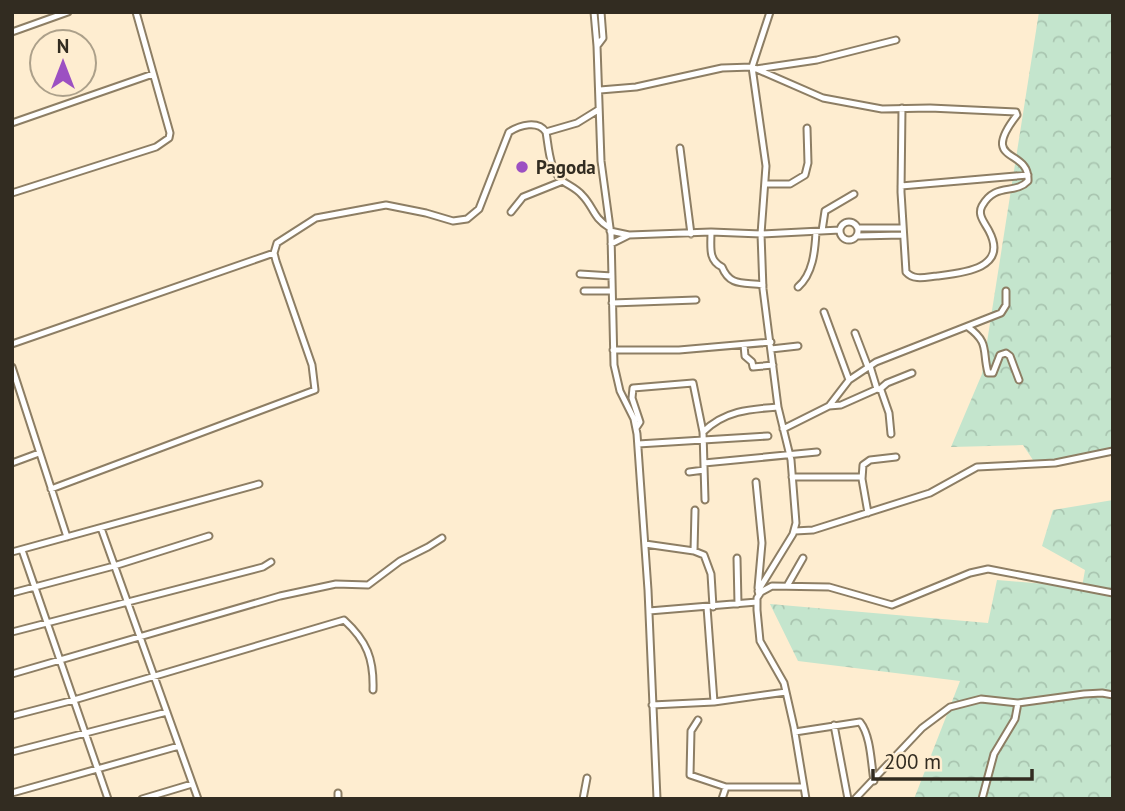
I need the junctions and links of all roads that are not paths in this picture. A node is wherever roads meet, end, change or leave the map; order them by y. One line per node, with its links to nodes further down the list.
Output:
1 (68, 12): 6 (street)
2 (136, 12): 10 (street)
3 (594, 12): 8 (street)
4 (601, 12): 8 (street)
5 (770, 12): 9 (street)
6 (12, 32)
7 (896, 40): 9 (street)
8 (597, 46): 11 (street)
9 (755, 68): 11 (street); 12 (street); 20 (street)
10 (153, 74): 14 (street); 22 (street)
11 (600, 90): 13 (street)
12 (902, 108): 18 (street); 21 (street)
13 (598, 110): 16 (street); 26 (street)
14 (12, 123)
15 (807, 128): 20 (street)
16 (546, 132): 19 (street); 36 (street)
17 (680, 148): 31 (street)
18 (1028, 175): 21 (street); 30 (street)
19 (562, 181): 24 (street); 26 (street)
20 (766, 184): 32 (street)
21 (901, 186): 30 (street)
22 (12, 193)
23 (854, 194): 28 (street)
24 (511, 212)
25 (858, 228): 27 (street); 30 (street); 34 (street)
26 (610, 230): 33 (street); 35 (street)
27 (840, 230): 28 (street); 34 (street)
28 (819, 231): 32 (street); 40 (street)
29 (711, 232): 31 (street); 32 (street); 39 (street)
30 (903, 232): 34 (street)
31 (691, 233): 33 (street)
32 (761, 234): 39 (street)
33 (629, 235): 35 (street)
34 (857, 236)
35 (611, 244): 38 (street)
36 (274, 253): 49 (street); 82 (street)
37 (580, 274): 38 (street)
38 (612, 276): 42 (street)
39 (763, 285): 51 (street)
40 (798, 287)
41 (584, 291): 42 (street)
42 (612, 291): 45 (street)
43 (1006, 291): 47 (street)
44 (696, 300): 45 (street)
45 (612, 303): 53 (street)
46 (824, 312): 58 (street)
47 (968, 327): 55 (street); 59 (street)
48 (855, 333): 55 (street)
49 (12, 344)
50 (744, 345): 51 (street); 53 (street); 54 (street)
51 (771, 346): 52 (street); 54 (street)
52 (798, 346)
53 (613, 351): 63 (street)
54 (773, 365): 62 (street)
55 (869, 367): 58 (street); 60 (street)
56 (12, 368): 72 (street)
57 (912, 373): 60 (street)
58 (849, 380): 61 (street)
59 (1019, 380)
60 (878, 389): 61 (street); 66 (street)
61 (829, 405): 64 (street)
62 (778, 407): 64 (street); 65 (street)
63 (636, 428): 65 (street); 69 (street)
64 (783, 429): 73 (street)
65 (703, 432): 68 (street)
66 (891, 434)
67 (768, 436): 68 (street)
68 (703, 442): 69 (street); 76 (street)
69 (638, 444): 91 (street)
70 (1113, 451): 85 (street)
71 (817, 452): 73 (street)
72 (39, 453): 75 (street); 82 (street)
73 (790, 456): 76 (street); 78 (street)
74 (896, 457): 79 (street)
75 (12, 463)
76 (704, 466): 77 (street); 83 (street)
77 (689, 472)
78 (792, 477): 79 (street); 87 (street)
79 (862, 477): 85 (street)
80 (756, 482): 103 (street)
81 (259, 484): 86 (street)
82 (51, 489): 89 (street)
83 (705, 500)
84 (695, 510): 93 (street)
85 (868, 513): 87 (street)
86 (101, 528): 89 (street); 98 (street)
87 (795, 531): 103 (street)
88 (209, 536): 98 (street)
89 (67, 537): 92 (street)
90 (442, 538): 110 (street)
91 (645, 544): 93 (street); 107 (street)
92 (22, 550): 94 (street); 100 (street)
93 (694, 551): 106 (street)
94 (12, 552)
95 (737, 558): 105 (street)
96 (803, 558): 99 (street)
97 (271, 562): 104 (street)
98 (114, 566): 100 (street); 104 (street)
99 (787, 586): 102 (street); 103 (street)
100 (35, 587): 101 (street); 108 (street)
101 (12, 593)
102 (1113, 593)
103 (758, 596): 105 (street); 115 (street)
104 (126, 601): 108 (street); 110 (street)
105 (738, 604): 106 (street)
106 (710, 607): 107 (street); 118 (street)
107 (649, 611): 120 (street)
108 (47, 623): 109 (street); 111 (street)
109 (12, 632)
110 (140, 638): 111 (street); 113 (street)
111 (60, 661): 112 (street); 117 (street)
112 (12, 674)
113 (153, 676): 114 (street); 117 (street); 121 (street)
114 (373, 690)
115 (786, 692): 118 (street); 125 (street)
116 (1113, 695): 119 (street)
117 (74, 700): 122 (street); 126 (street)
118 (714, 702): 120 (street)
119 (1018, 702): 131 (street); 146 (street)
120 (652, 705): 141 (street)
121 (167, 712): 126 (street); 127 (street)
122 (12, 716)
123 (698, 720): 133 (street)
124 (835, 725): 125 (street); 131 (street); 144 (street)
125 (795, 732): 134 (street)
126 (86, 734): 128 (street); 129 (street)
127 (179, 746): 129 (street); 132 (street)
128 (12, 752)
129 (98, 769): 135 (street); 137 (street)
130 (587, 778): 140 (street)
131 (874, 781): 145 (street)
132 (192, 784): 138 (street); 139 (street)
133 (726, 787): 134 (street); 142 (street)
134 (804, 787): 143 (street)
135 (12, 793): 136 (street)
136 (14, 799)
137 (108, 799)
138 (142, 799)
139 (198, 799)
140 (583, 799)
141 (657, 799)
142 (722, 799)
143 (806, 799)
144 (848, 799)
145 (855, 799)
146 (982, 799)

